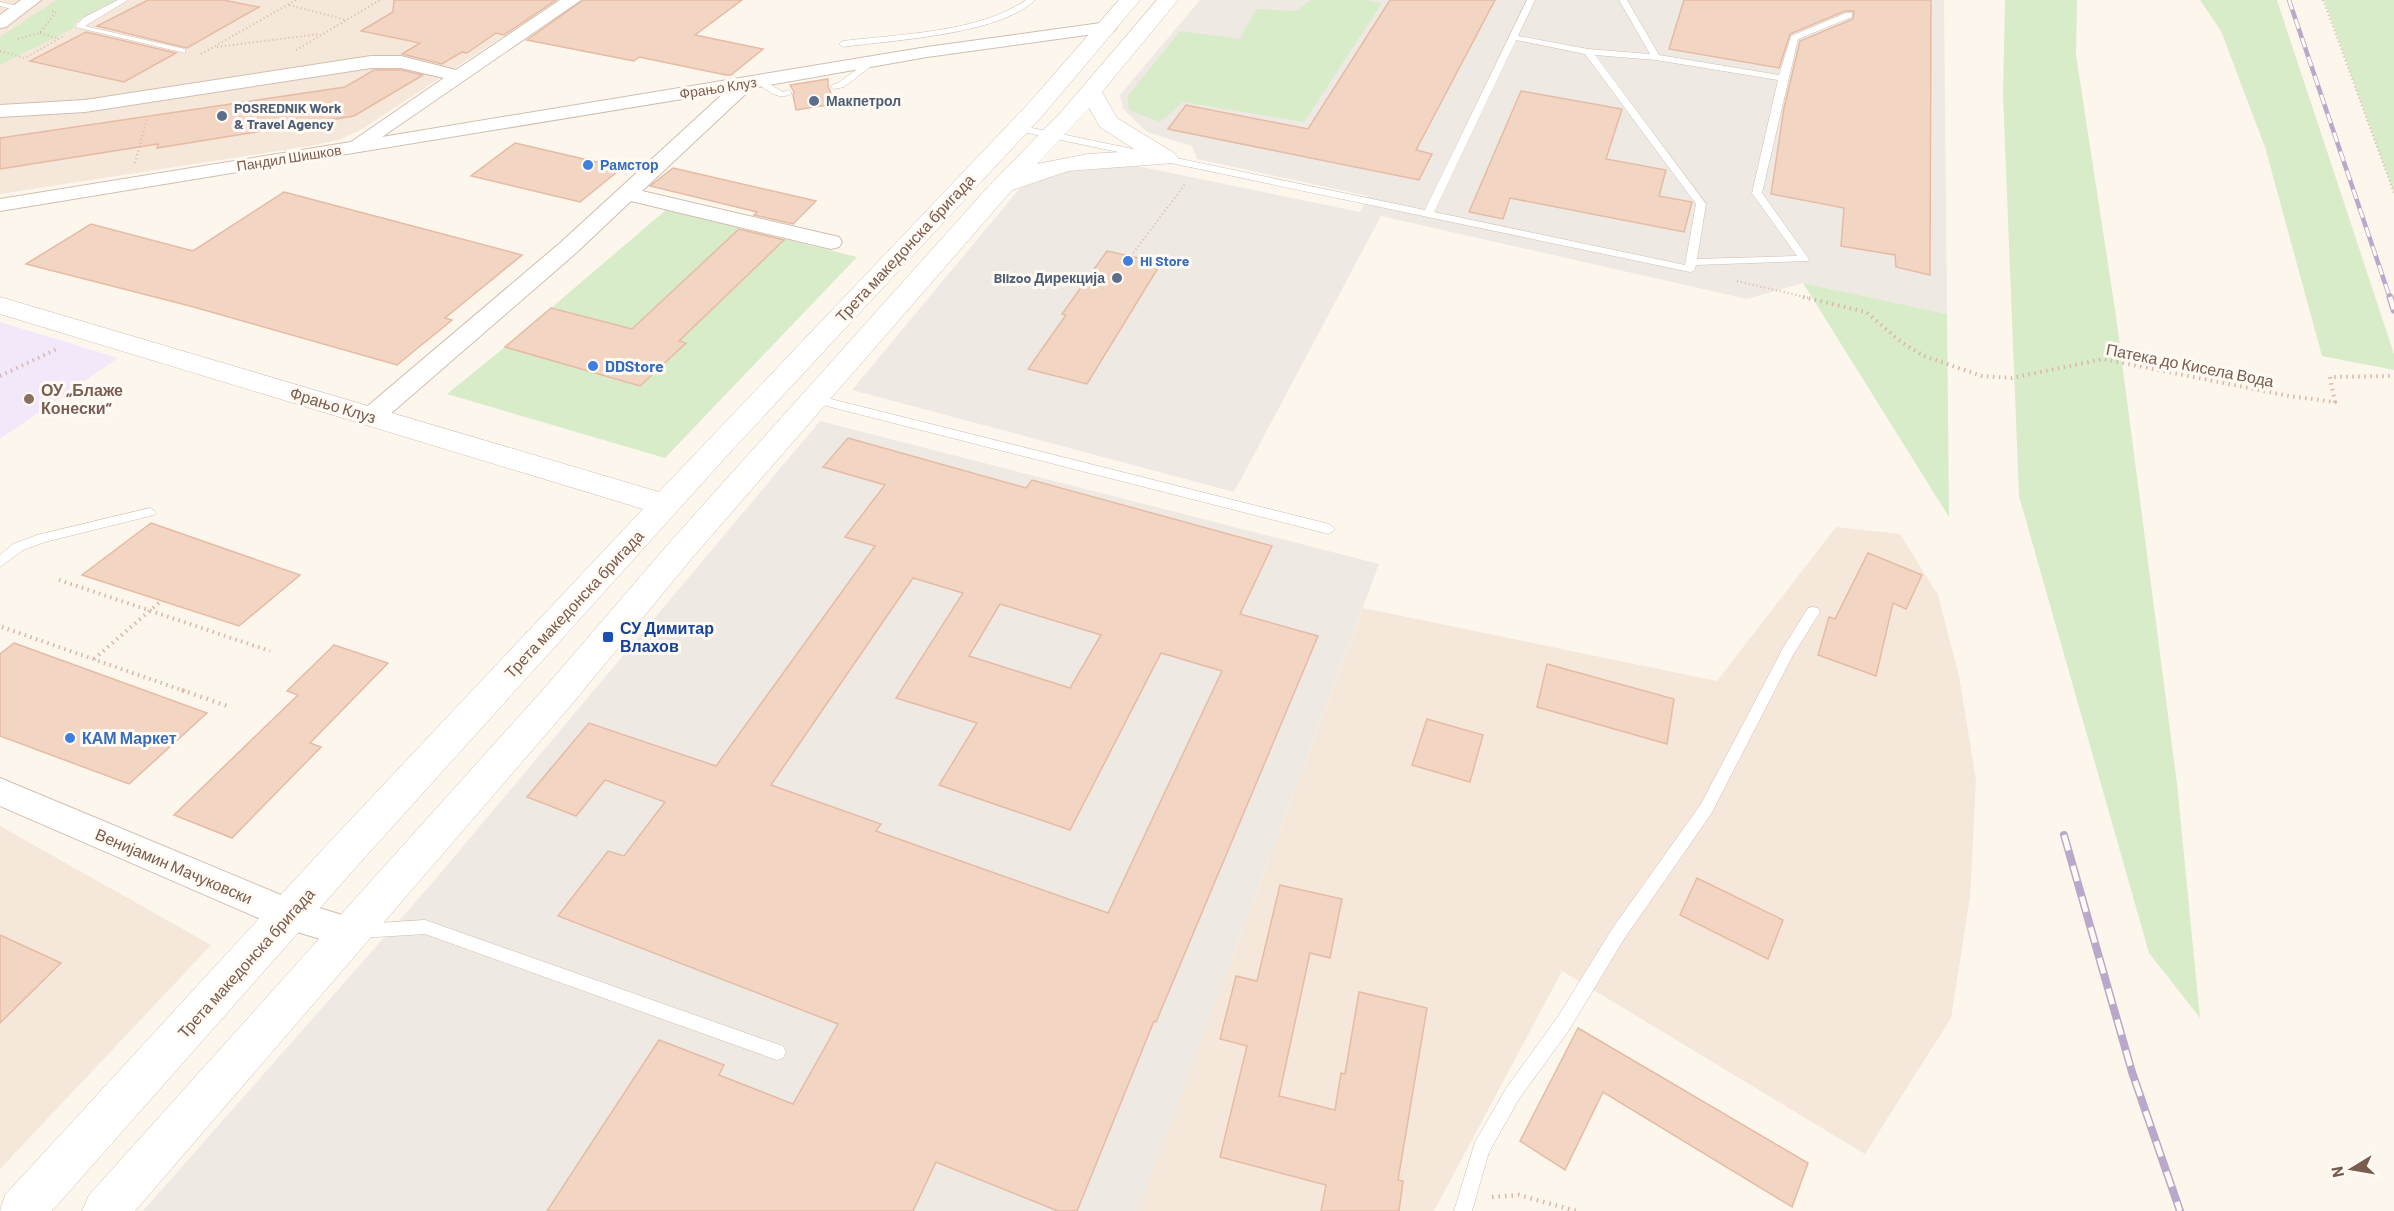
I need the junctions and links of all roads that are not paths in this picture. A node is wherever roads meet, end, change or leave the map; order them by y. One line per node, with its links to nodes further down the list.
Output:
1 (124, 0): 16 (lane)
2 (573, 0): 21 (street, Пандил Шишков)
3 (1031, 0): 13 (lane)
4 (1130, 0): 12 (street, Трета македонска бригада)
5 (1168, 0): 25 (street, Трета македонска бригада)
6 (1531, 0): 14 (lane)
7 (1623, 0): 19 (lane)
8 (0, 4): 9 (lane)
9 (26, 4): 11 (street)
10 (1850, 15): 22 (lane)
11 (0, 23)
12 (1108, 27): 17 (street, Фрањо Клуз); 28 (street, Трета македонска бригада)
13 (918, 33): 15 (lane); 17 (lane)
14 (1512, 38): 18 (lane); 35 (lane)
15 (843, 44)
16 (182, 51)
17 (927, 52): 20 (street, Фрањо Клуз)
18 (1588, 52): 19 (lane); 37 (lane)
19 (1656, 57): 22 (lane)
20 (871, 62): 23 (street, Фрањо Клуз); 24 (lane)
21 (460, 76): 27 (street); 30 (street, Пандил Шишков)
22 (1783, 78): 37 (lane)
23 (752, 82): 26 (lane); 30 (street, Фрањо Клуз); 32 (street)
24 (834, 86)
25 (1091, 91): 29 (street, Трета македонска бригада); 31 (street)
26 (788, 93)
27 (0, 111)
28 (1018, 128): 29 (lane); 41 (street, Трета македонска бригада)
29 (1052, 134): 31 (lane); 33 (street, Трета македонска бригада)
30 (351, 148): 34 (street, Пандил Шишков)
31 (1166, 158): 33 (street); 35 (lane)
32 (629, 194): 36 (street); 40 (street)
33 (996, 194): 39 (street, Трета македонска бригада)
34 (0, 205)
35 (1429, 213): 37 (lane)
36 (831, 242)
37 (1690, 266)
38 (0, 305): 40 (street, Фрањо Клуз)
39 (815, 399): 43 (lane); 48 (street, Трета македонска бригада)
40 (372, 416): 41 (street, Фрањо Клуз)
41 (665, 505): 47 (street, Трета македонска бригада)
42 (150, 512): 44 (lane)
43 (1329, 530)
44 (0, 562)
45 (1813, 612): 50 (lane)
46 (0, 792): 47 (street, Венијамин Мачуковски)
47 (290, 915): 48 (street, Венијамин Мачуковски); 51 (street, Трета македонска бригада)
48 (350, 932): 49 (lane); 52 (street, Трета македонска бригада)
49 (777, 1052)
50 (1464, 1208)
51 (21, 1211)
52 (105, 1211)

